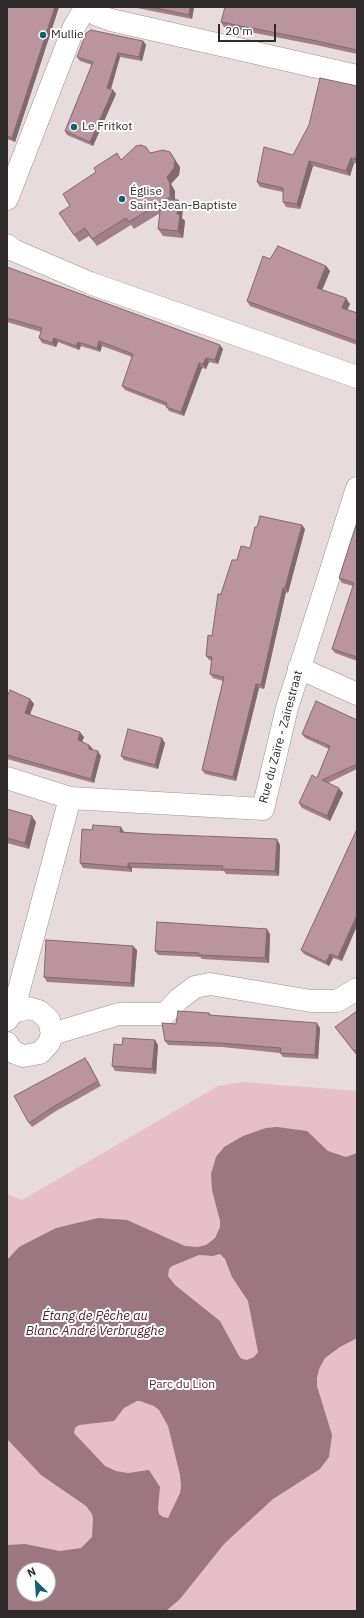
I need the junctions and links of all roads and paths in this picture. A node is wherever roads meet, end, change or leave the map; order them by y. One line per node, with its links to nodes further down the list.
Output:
1 (87, 7): 2 (street); 3 (street)
2 (357, 76)
3 (7, 198)
4 (7, 245): 5 (street)
5 (357, 377)
6 (357, 488): 7 (street, Rue du Zaïre - Zairestraat)
7 (299, 668): 8 (street); 10 (street, Rue du Zaïre - Zairestraat)
8 (357, 694)
9 (7, 778): 10 (street, Rue du Zaïre - Zairestraat)
10 (70, 798): 12 (street)
11 (357, 989): 13 (street)
12 (10, 1016): 13 (street)
13 (52, 1034): 14 (street)
14 (7, 1043)

